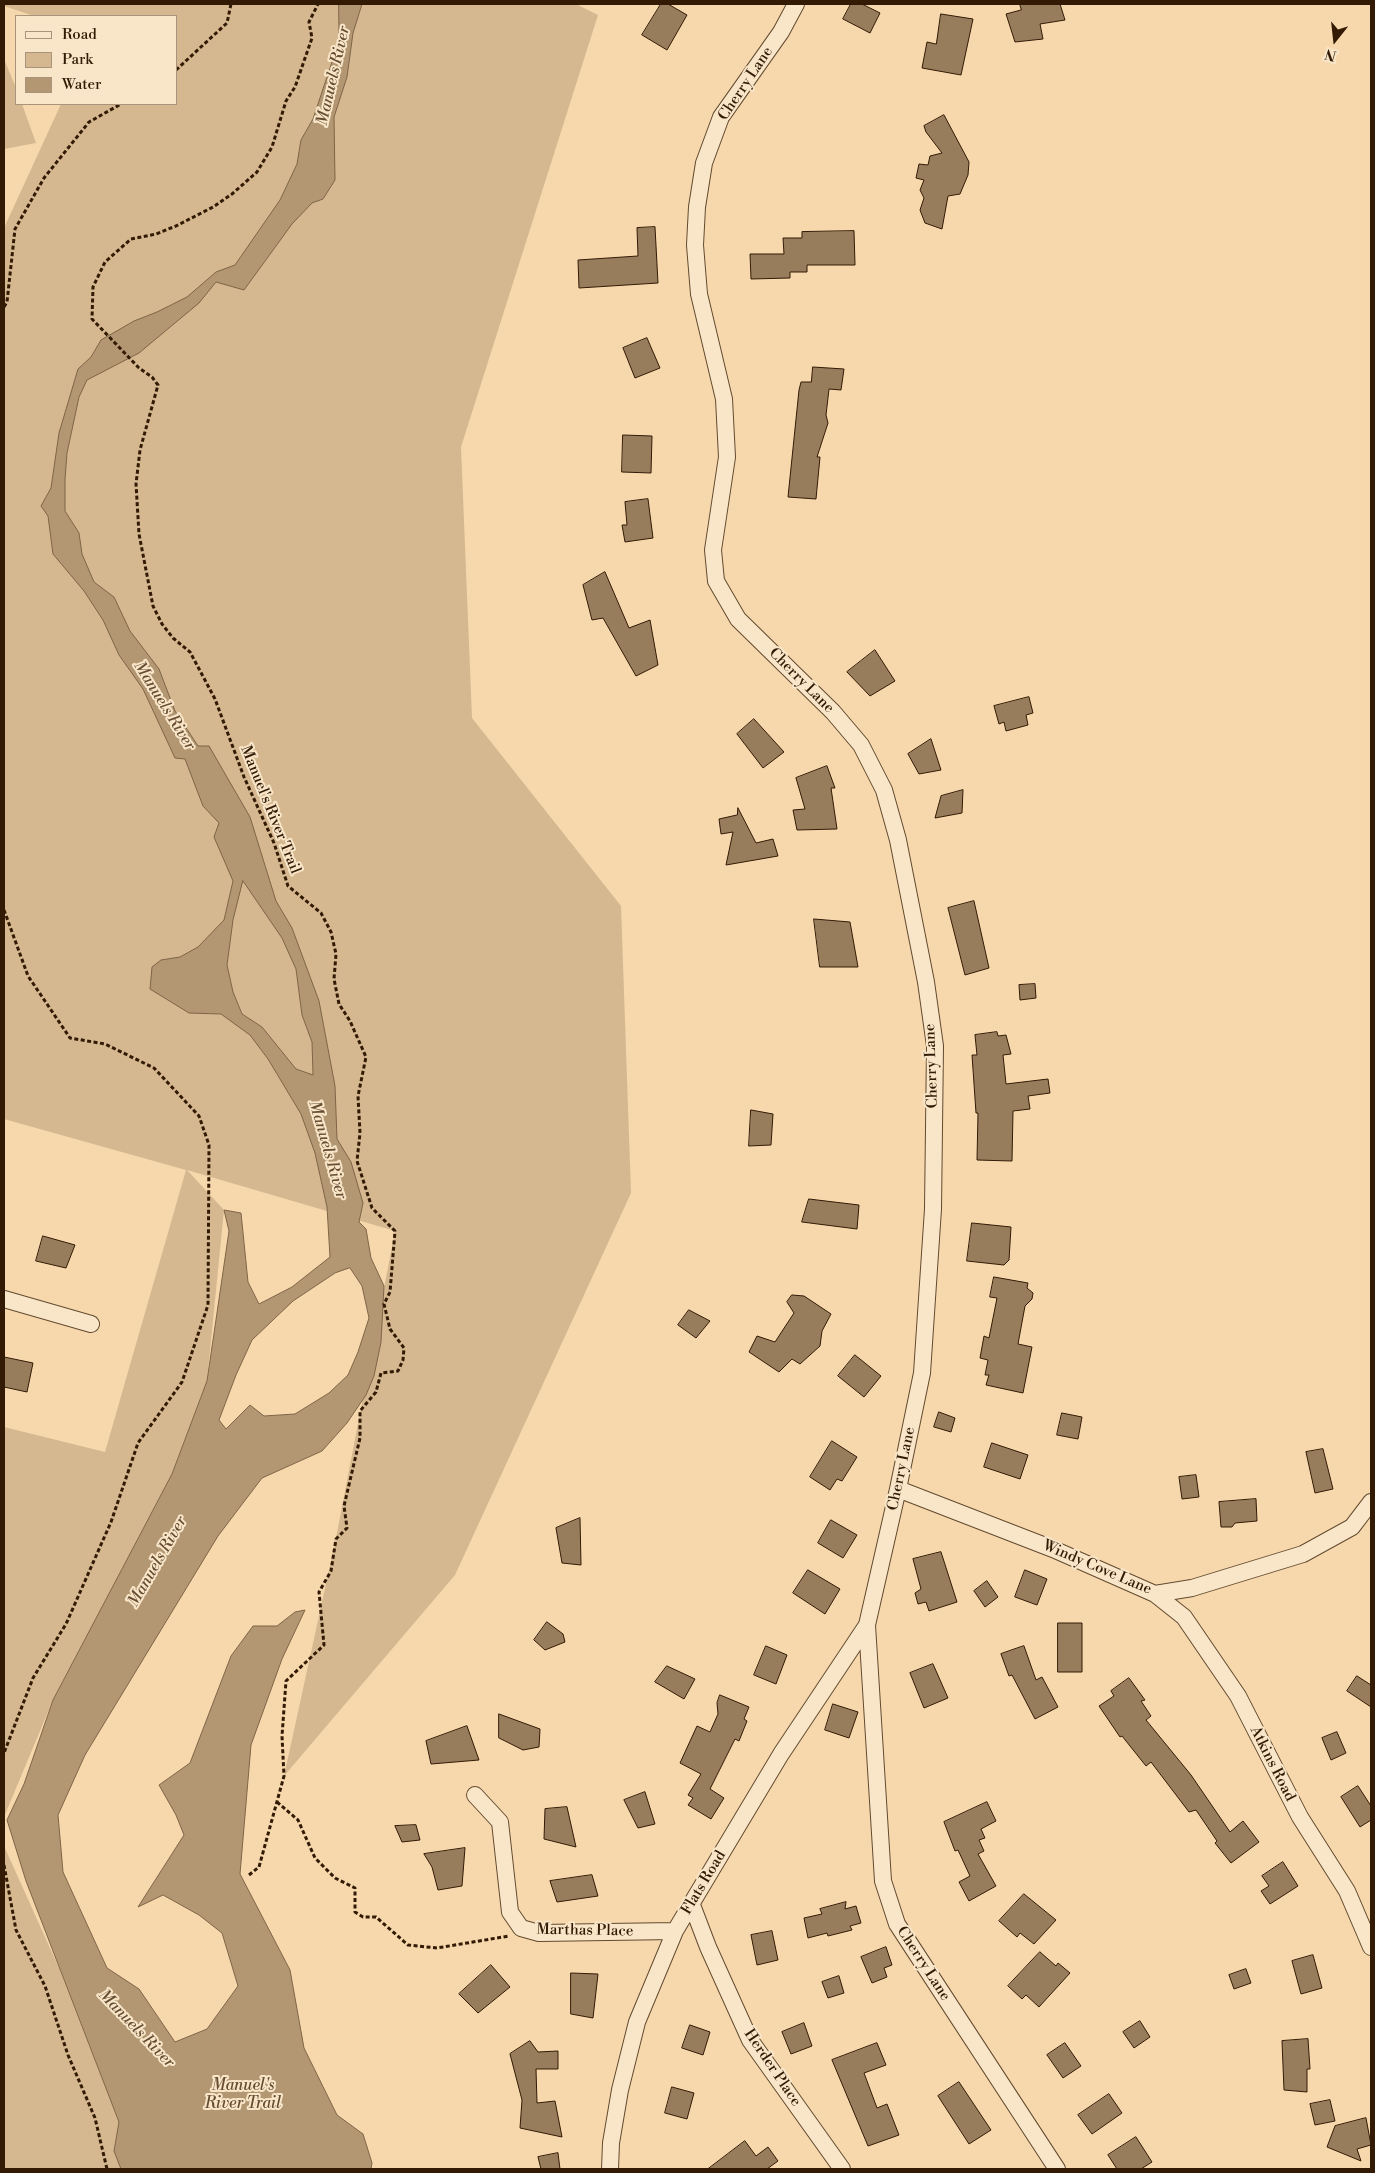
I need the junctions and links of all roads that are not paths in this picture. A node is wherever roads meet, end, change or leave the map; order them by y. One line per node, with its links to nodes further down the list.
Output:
1 (796, 4): 4 (street, Cherry Lane)
2 (4, 1299): 3 (street)
3 (92, 1324)
4 (898, 1489): 6 (street, Windy Cove Lane); 7 (street, Cherry Lane)
5 (1371, 1502): 6 (street, Windy Cove Lane)
6 (1155, 1594): 11 (street, Atkins Road)
7 (867, 1625): 9 (street, Flats Road); 14 (street, Cherry Lane)
8 (475, 1795): 10 (street, Marthas Place)
9 (692, 1904): 10 (street, Flats Road); 13 (street, Herder Place)
10 (675, 1931): 12 (street, Flats Road)
11 (1371, 1947)
12 (610, 2169)
13 (842, 2169)
14 (1057, 2169)

